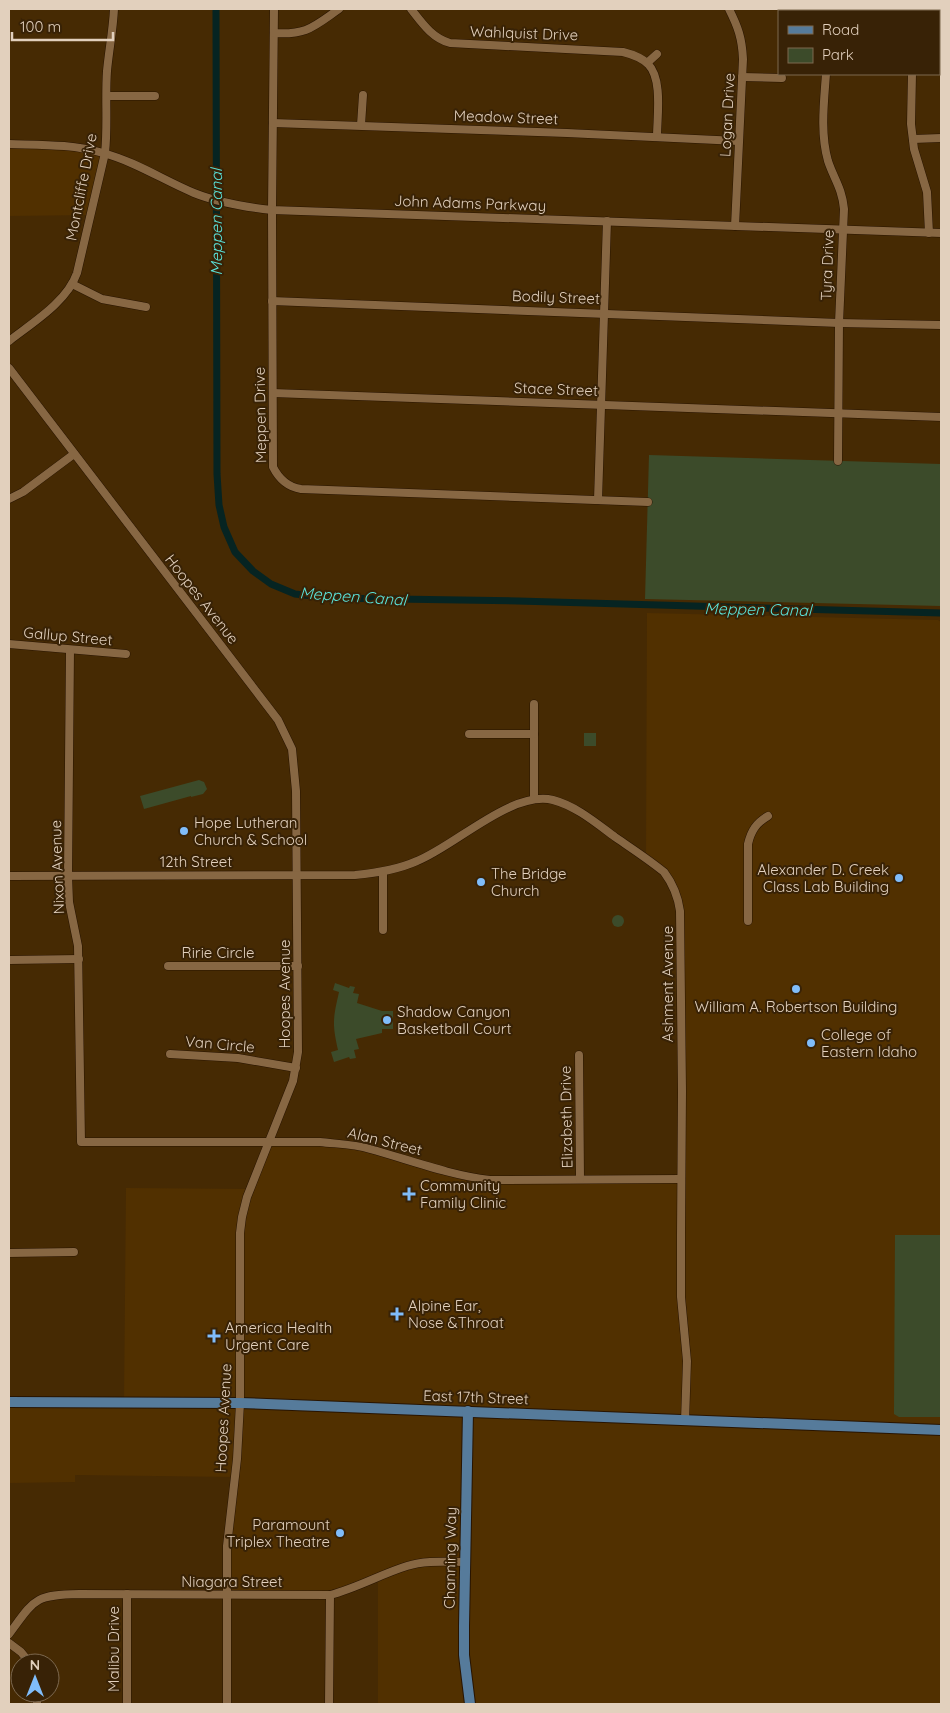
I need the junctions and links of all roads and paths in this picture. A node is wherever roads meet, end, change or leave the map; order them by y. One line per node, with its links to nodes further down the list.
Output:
1 (114, 9): 14 (street, Montcliffe Drive)
2 (274, 9): 6 (street, Meppen Drive)
3 (339, 9): 6 (street)
4 (411, 9): 8 (street, Wahlquist Drive)
5 (729, 9): 11 (street, Logan Drive)
6 (274, 33): 16 (street, Meppen Drive)
7 (657, 54): 8 (street)
8 (647, 63): 18 (street)
9 (826, 75): 27 (street, Tyra Drive)
10 (912, 75): 20 (street)
11 (742, 77): 12 (street); 21 (street, Logan Drive)
12 (782, 78)
13 (363, 95): 17 (street)
14 (107, 96): 15 (street); 23 (street, Montcliffe Drive)
15 (155, 96)
16 (273, 123): 17 (street, Meadow Street); 24 (street, Meppen Drive)
17 (361, 125): 18 (street, Meadow Street)
18 (657, 137): 21 (street, Meadow Street)
19 (941, 138): 20 (street)
20 (913, 139): 28 (street)
21 (738, 141): 26 (street, Logan Drive)
22 (9, 144): 23 (street, John Adams Parkway)
23 (105, 153): 24 (street, John Adams Parkway); 30 (street, Montcliffe Drive)
24 (272, 210): 25 (street, John Adams Parkway); 31 (street, Meppen Drive)
25 (607, 221): 26 (street, John Adams Parkway); 33 (street)
26 (735, 226): 27 (street, John Adams Parkway)
27 (842, 230): 28 (street, John Adams Parkway); 34 (street, Tyra Drive)
28 (929, 233): 29 (street, John Adams Parkway)
29 (941, 233)
30 (72, 284): 32 (street); 36 (street, Montcliffe Drive)
31 (272, 301): 33 (street, Bodily Street); 38 (street, Meppen Drive)
32 (146, 307)
33 (605, 312): 34 (street, Bodily Street); 39 (street)
34 (839, 323): 35 (street, Bodily Street); 40 (street, Tyra Drive)
35 (941, 325)
36 (9, 341)
37 (9, 368): 42 (street, Hoopes Avenue)
38 (272, 392): 39 (street, Stace Street); 45 (street, Meppen Drive)
39 (602, 405): 40 (street, Stace Street); 45 (street)
40 (839, 414): 41 (street, Stace Street); 43 (street, Tyra Drive)
41 (941, 417)
42 (74, 454): 44 (street); 56 (street, Hoopes Avenue)
43 (838, 461)
44 (9, 499)
45 (598, 500): 46 (street, Meppen Drive)
46 (648, 502)
47 (9, 644): 48 (street, Gallup Street)
48 (70, 650): 49 (street, Gallup Street); 58 (street, Nixon Avenue)
49 (126, 654)
50 (534, 704): 52 (street)
51 (469, 734): 52 (street)
52 (534, 734): 53 (street)
53 (534, 799): 55 (street, Ashment Avenue); 70 (street, Ashment Avenue)
54 (768, 816): 59 (street)
55 (383, 872): 56 (street, 12th Street); 60 (street)
56 (297, 875): 58 (street, 12th Street); 64 (street, Hoopes Avenue)
57 (9, 876): 58 (street, 12th Street)
58 (68, 876): 61 (street, Nixon Avenue)
59 (748, 921)
60 (383, 930)
61 (78, 959): 62 (street); 68 (street, Nixon Avenue)
62 (9, 960)
63 (168, 966): 64 (street, Ririe Circle)
64 (298, 966): 67 (street, Hoopes Avenue)
65 (170, 1054): 67 (street, Van Circle)
66 (579, 1055): 71 (street, Elizabeth Drive)
67 (296, 1068): 69 (street, Hoopes Avenue)
68 (81, 1142): 69 (street, Alan Street)
69 (269, 1142): 71 (street, Alan Street); 75 (street, Hoopes Avenue)
70 (680, 1178): 71 (street, Alan Street); 77 (street, Ashment Avenue)
71 (580, 1179)
72 (74, 1252): 73 (street)
73 (9, 1253)
74 (9, 1402): 75 (main road, East 17th Street)
75 (240, 1403): 76 (main road, East 17th Street); 81 (street, Hoopes Avenue)
76 (468, 1411): 77 (main road, East 17th Street); 79 (main road, Channing Way)
77 (685, 1421): 78 (main road, East 17th Street)
78 (941, 1430)
79 (466, 1562): 82 (street, Niagara Street); 89 (main road, Channing Way)
80 (127, 1594): 81 (street, Niagara Street); 83 (street, Niagara Street); 86 (street, Malibu Drive)
81 (227, 1594): 82 (street, Niagara Street); 87 (street, Hoopes Avenue)
82 (330, 1595): 88 (street)
83 (9, 1634)
84 (9, 1643): 85 (street)
85 (21, 1653)
86 (127, 1704)
87 (227, 1704)
88 (330, 1704)
89 (470, 1704)

